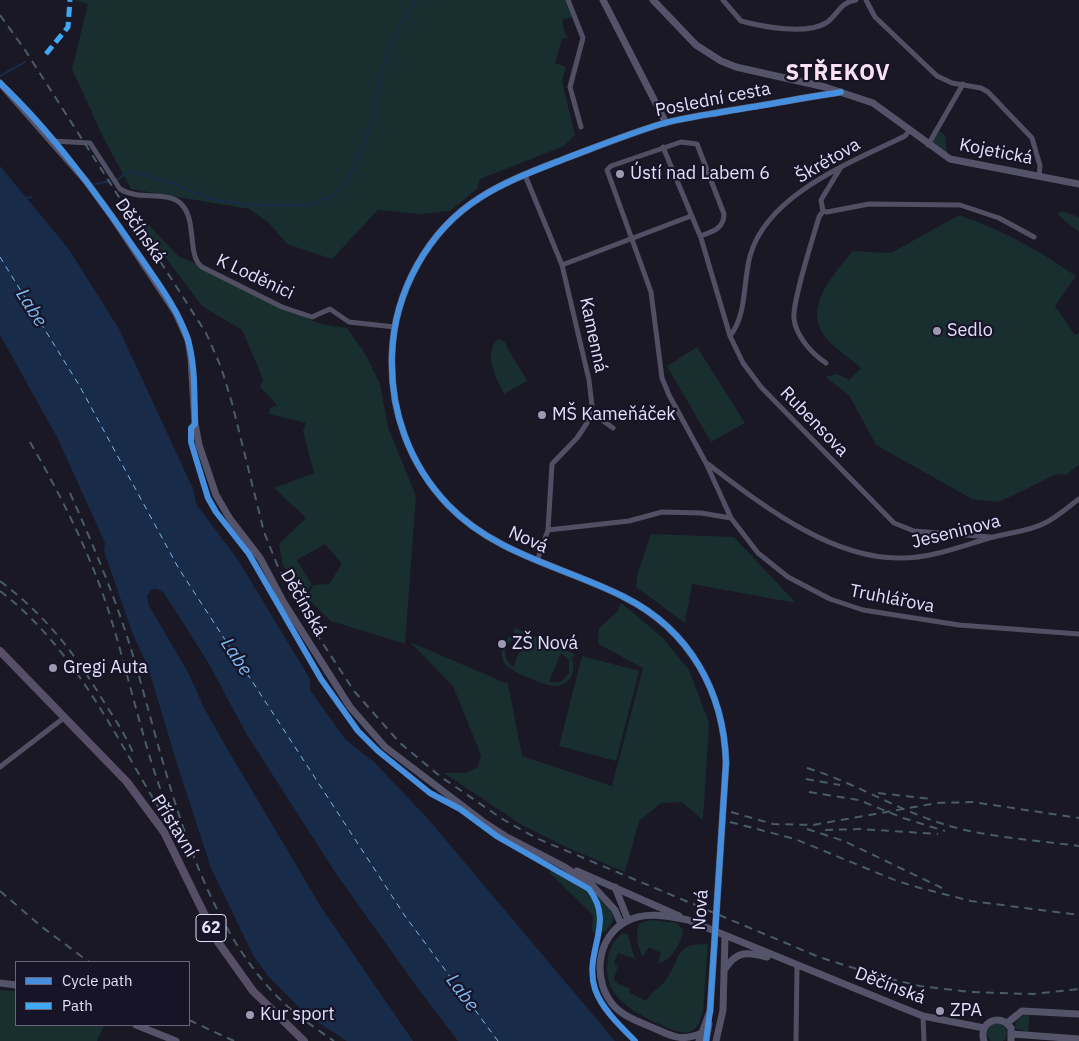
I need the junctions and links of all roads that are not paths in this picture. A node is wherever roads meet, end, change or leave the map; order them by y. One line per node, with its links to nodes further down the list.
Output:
1 (568, 0): 11 (street)
2 (602, 0): 10 (street)
3 (653, 0): 9 (street, Kojetická)
4 (723, 0): 5 (street)
5 (856, 0)
6 (866, 0): 8 (street)
7 (0, 83): 13 (street, Děčínská)
8 (963, 84): 14 (street); 19 (street)
9 (840, 92): 10 (street, Poslední cesta); 12 (street, Kojetická)
10 (666, 123): 16 (street, Poslední cesta)
11 (581, 127)
12 (910, 130): 14 (street, Kojetická); 17 (street, Škrétova)
13 (52, 141): 27 (street, K Loděnici); 42 (street, Děčínská)
14 (928, 145): 19 (street, Kojetická)
15 (663, 147): 22 (street, Rubensova); 23 (street); 25 (street, Truhlářova)
16 (593, 148): 18 (street, Nová)
17 (842, 167): 21 (street); 28 (street, Škrétova)
18 (525, 175): 26 (street); 27 (street, Nová)
19 (1040, 176): 20 (street, Kojetická)
20 (1079, 184)
21 (823, 211): 24 (street); 29 (street)
22 (691, 216): 23 (street, Rubensova); 25 (street)
23 (700, 236): 28 (street, Rubensova)
24 (1034, 237)
25 (633, 239): 26 (street); 32 (street, Truhlářova)
26 (562, 265): 30 (street, Kamenná)
27 (395, 327): 37 (street, Nová)
28 (730, 336): 36 (street, Rubensova)
29 (826, 363)
30 (591, 412): 31 (street); 35 (street)
31 (613, 428)
32 (706, 462): 34 (street, Truhlářova); 36 (street, Jeseninova)
33 (1079, 499): 36 (street, Jeseninova)
34 (732, 518): 35 (street, Nová); 38 (street, Truhlářova)
35 (548, 530): 37 (street)
36 (991, 537)
37 (537, 561): 53 (street, Nová, bridge)
38 (1079, 634)
39 (0, 651): 40 (main road, Přístavní / 62)
40 (65, 717): 41 (street); 60 (main road, Přístavní / 62)
41 (0, 767)
42 (563, 866): 43 (street); 46 (street, Děčínská)
43 (615, 886): 44 (street); 45 (street)
44 (628, 920): 45 (street, Děčínská); 46 (street, Děčínská)
45 (688, 920): 47 (street, Děčínská)
46 (622, 924): 63 (street, Děčínská)
47 (725, 936): 48 (street, Děčínská); 50 (street)
48 (790, 962): 49 (street, Děčínská); 50 (street, Děčínská)
49 (797, 965): 55 (street, Děčínská); 70 (street)
50 (725, 969): 69 (street)
51 (0, 983): 52 (street)
52 (15, 985)
53 (710, 1011): 59 (street, Nová); 68 (street, Nová)
54 (1079, 1014): 56 (street)
55 (924, 1016): 58 (street, Děčínská); 71 (street)
56 (1007, 1023): 58 (street, Děčínská); 61 (street)
57 (138, 1026): 64 (street)
58 (984, 1028): 72 (street)
59 (702, 1033): 63 (street, Děčínská); 67 (street, Nová)
60 (298, 1037): 65 (main road, Přístavní / 62); 66 (main road, Přístavní / 62)
61 (1012, 1038): 62 (street)
62 (1079, 1039)
63 (677, 1040)
64 (176, 1041)
65 (304, 1041)
66 (308, 1041)
67 (699, 1041)
68 (706, 1041)
69 (716, 1041)
70 (796, 1041)
71 (924, 1041)
72 (984, 1041)

